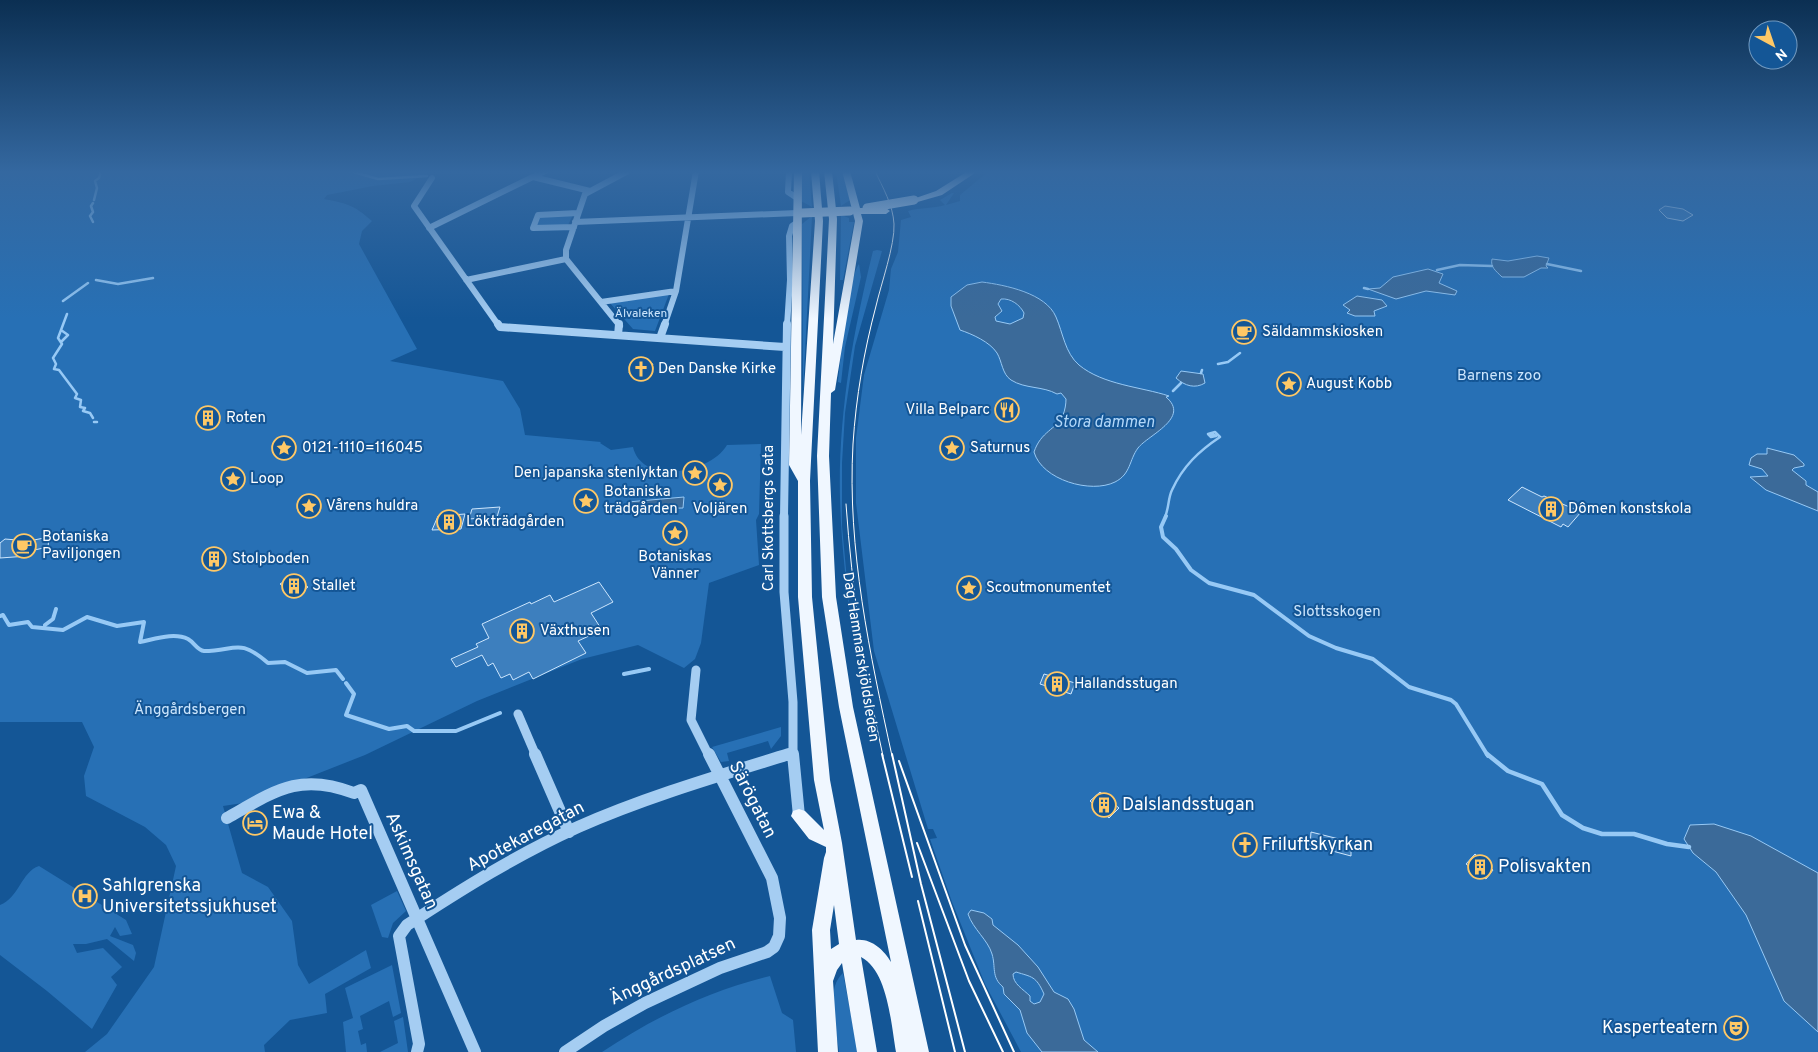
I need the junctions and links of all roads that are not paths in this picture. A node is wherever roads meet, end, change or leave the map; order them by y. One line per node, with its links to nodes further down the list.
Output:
1 (424, 220): 11 (street)
2 (446, 220): 11 (street)
3 (536, 220): 4 (street)
4 (576, 220): 12 (street)
5 (688, 220): 14 (street)
6 (796, 220): 18 (street, Carl Skottsbergs Gata)
7 (799, 220): 20 (main road)
8 (819, 220): 20 (main road)
9 (833, 220): 19 (main road, Dag Hammarskjöldsleden)
10 (859, 221): 19 (main road)
11 (430, 228): 13 (street)
12 (566, 259): 13 (street); 15 (street)
13 (466, 280): 16 (street)
14 (676, 291): 15 (street); 17 (street)
15 (601, 302): 16 (street)
16 (618, 335): 17 (street)
17 (660, 338): 18 (street)
18 (785, 347): 23 (street, Carl Skottsbergs Gata)
19 (824, 416): 39 (main road, Dag Hammarskjöldsleden)
20 (804, 481): 28 (main road)
21 (696, 670): 24 (street, Särögatan)
22 (518, 714): 27 (street)
23 (793, 754): 24 (street, Apotekaregatan); 25 (street, Carl Skottsbergs Gata)
24 (720, 776): 27 (street, Apotekaregatan); 30 (street, Särögatan)
25 (799, 816): 28 (main road)
26 (227, 818): 29 (street, Askimsgatan)
27 (569, 832): 29 (street, Apotekaregatan)
28 (834, 843): 31 (main road); 32 (main road)
29 (417, 918): 33 (street, Apotekaregatan); 34 (street, Askimsgatan)
30 (774, 947): 35 (street, Änggårdsplatsen)
31 (849, 949): 32 (main road); 37 (main road); 38 (main road)
32 (825, 989): 36 (main road)
33 (418, 1052)
34 (475, 1052)
35 (565, 1052)
36 (828, 1052)
37 (867, 1052)
38 (906, 1052)
39 (919, 1052)

